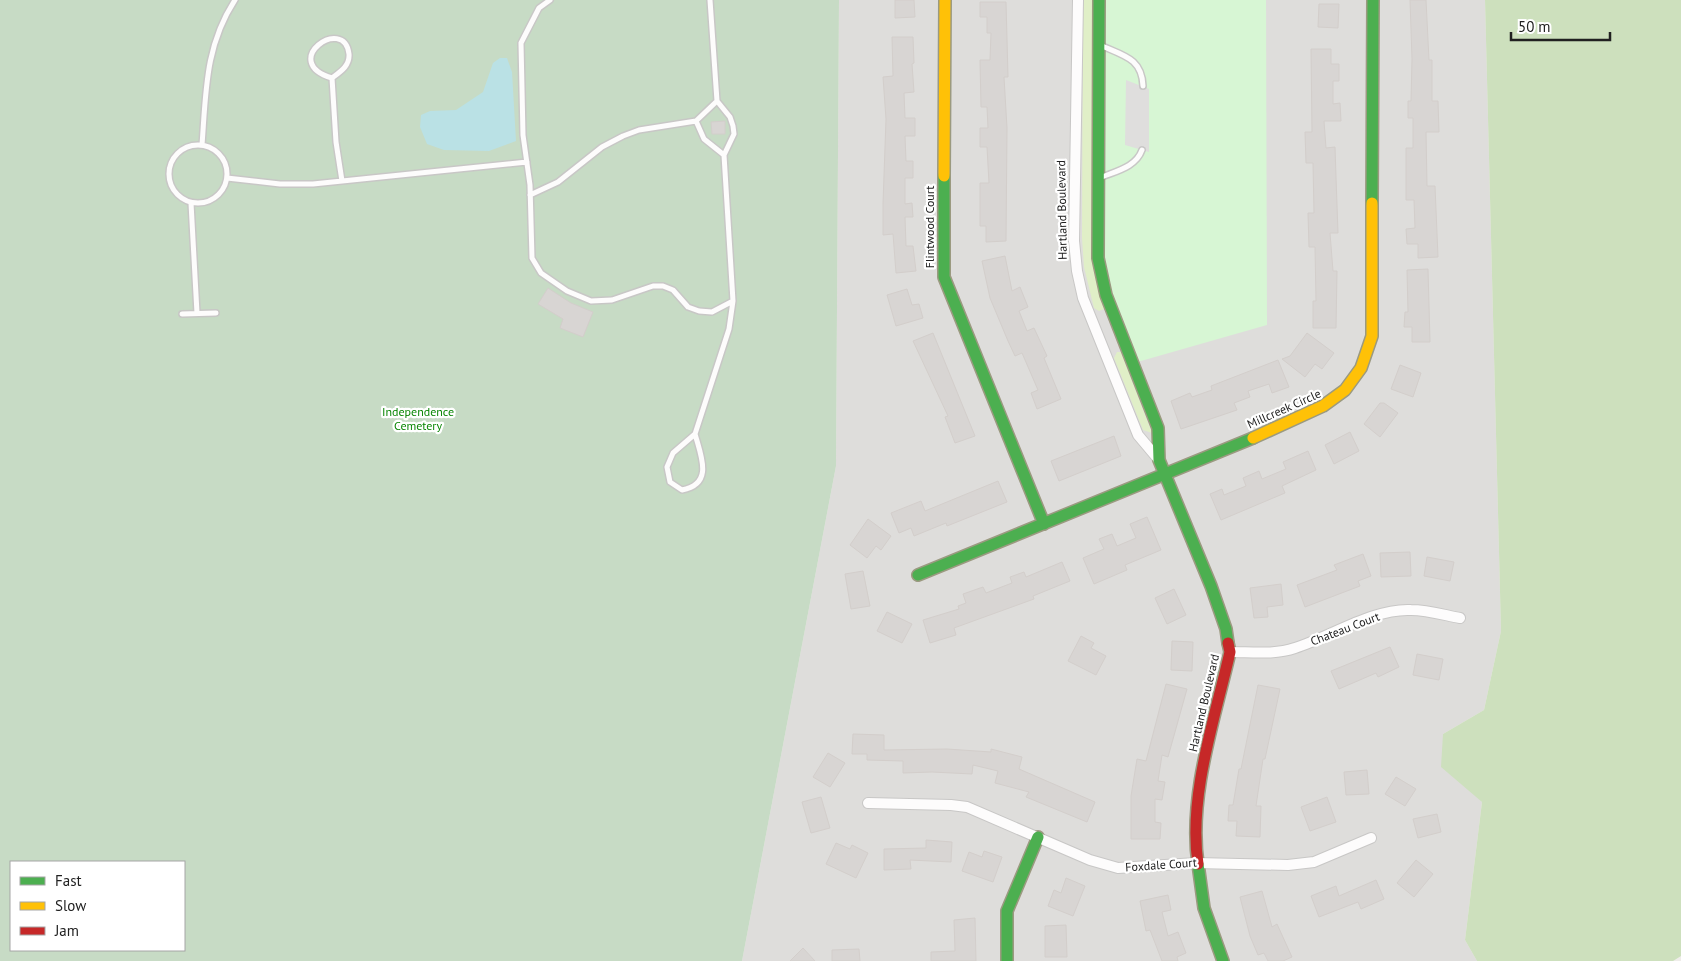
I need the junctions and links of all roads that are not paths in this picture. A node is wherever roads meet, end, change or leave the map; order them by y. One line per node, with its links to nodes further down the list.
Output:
1 (235, 0): 13 (lane)
2 (550, 0): 16 (lane)
3 (710, 0): 11 (lane)
4 (945, 0): 29 (street, Flintwood Court)
5 (1078, 0): 27 (street, Hartland Boulevard)
6 (1099, 0): 8 (street, Hartland Boulevard)
7 (1373, 0): 28 (street, Millcreek Circle)
8 (1099, 45): 10 (lane); 18 (street, Hartland Boulevard)
9 (332, 78): 9 (lane); 19 (lane)
10 (1143, 86)
11 (716, 101): 12 (lane); 15 (lane)
12 (696, 121): 15 (lane); 20 (lane)
13 (202, 145): 17 (lane); 21 (lane)
14 (1142, 150): 18 (lane)
15 (724, 155): 22 (lane)
16 (526, 162): 19 (lane); 20 (lane)
17 (227, 178): 19 (lane); 21 (lane)
18 (1099, 178): 27 (street, Hartland Boulevard)
19 (342, 180)
20 (530, 195): 22 (lane)
21 (191, 203): 23 (lane)
22 (733, 300): 26 (lane)
23 (197, 313): 24 (lane); 25 (lane)
24 (216, 313)
25 (182, 314)
26 (695, 434): 26 (lane)
27 (1159, 460): 28 (street, Hartland Boulevard)
28 (1165, 474): 29 (street, Millcreek Circle); 32 (street, Hartland Boulevard)
29 (1044, 524): 30 (street, Millcreek Circle)
30 (918, 575)
31 (1460, 618): 32 (street, Chateau Court)
32 (1230, 652): 36 (street, Hartland Boulevard)
33 (868, 803): 34 (street, Foxdale Court)
34 (1038, 837): 36 (street, Foxdale Court); 37 (street)
35 (1371, 838): 36 (street, Foxdale Court)
36 (1196, 863): 38 (street, Hartland Boulevard)
37 (1007, 961)
38 (1222, 961)

